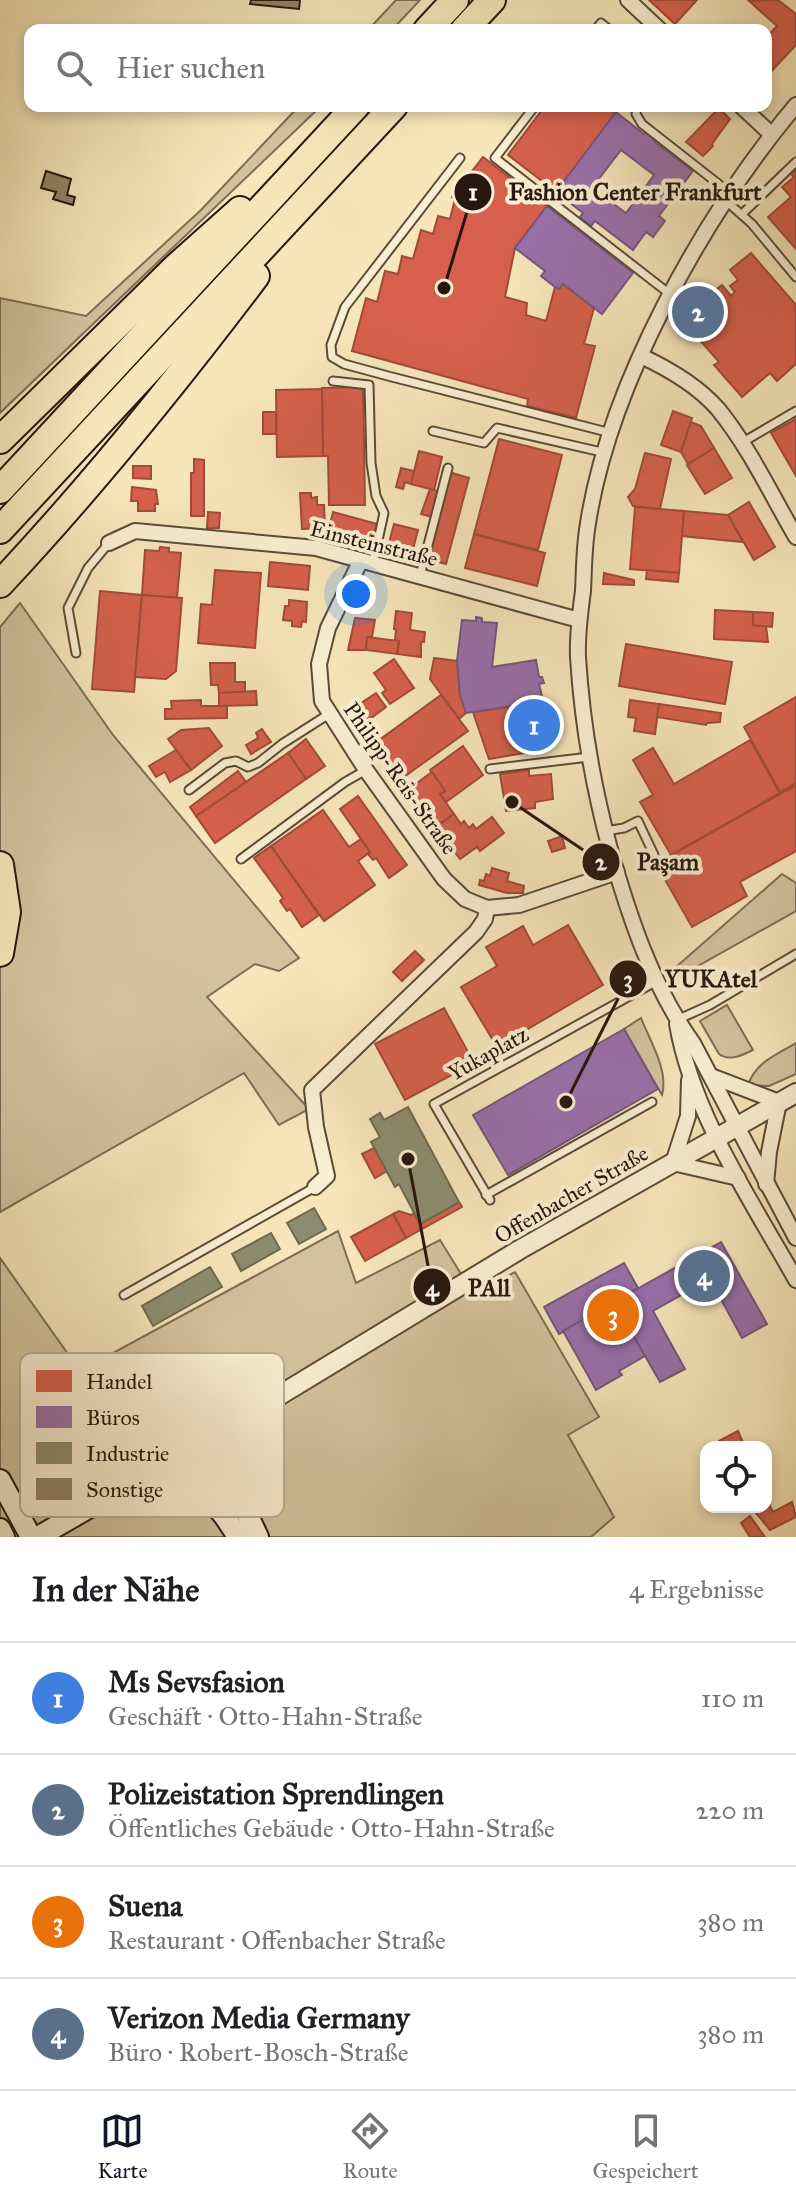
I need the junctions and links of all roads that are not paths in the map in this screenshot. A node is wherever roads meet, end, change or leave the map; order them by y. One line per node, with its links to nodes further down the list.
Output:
1 (455, 0): 4 (highway)
2 (492, 0): 5 (highway)
3 (628, 0): 6 (street)
4 (433, 24)
5 (470, 24)
6 (654, 24)
7 (796, 105): 14 (street)
8 (349, 112): 27 (highway)
9 (350, 112): 31 (highway)
10 (388, 112): 17 (highway)
11 (530, 112): 21 (lane)
12 (636, 112): 18 (lane)
13 (747, 112): 14 (street)
14 (771, 134): 18 (street)
15 (460, 158): 26 (lane)
16 (796, 162): 19 (lane)
17 (340, 164): 32 (highway); 34 (highway)
18 (728, 196): 19 (lane); 21 (street)
19 (742, 214): 20 (lane)
20 (796, 277)
21 (671, 295): 22 (street)
22 (641, 356): 26 (street); 28 (street)
23 (333, 381): 36 (lane)
24 (796, 411): 28 (lane)
25 (433, 431): 29 (lane)
26 (611, 433): 29 (street)
27 (0, 440)
28 (742, 443): 33 (street)
29 (606, 453): 40 (street)
30 (448, 468): 37 (lane)
31 (0, 490)
32 (0, 530)
33 (795, 534)
34 (44, 537): 38 (highway); 39 (highway)
35 (109, 543): 36 (street, Einsteinstraße); 41 (lane)
36 (366, 563): 37 (street, Einsteinstraße); 42 (street, Philipp-Reis-Straße)
37 (420, 578): 40 (street, Einsteinstraße)
38 (0, 584)
39 (0, 602)
40 (579, 620): 43 (street)
41 (76, 653)
42 (329, 714): 45 (street, Philipp-Reis-Straße); 46 (lane)
43 (589, 757): 44 (lane); 47 (street)
44 (490, 769)
45 (366, 770): 49 (lane); 52 (street, Philipp-Reis-Straße)
46 (189, 790)
47 (605, 831): 48 (lane); 51 (street)
48 (654, 855)
49 (241, 859)
50 (0, 865): 53 (highway)
51 (617, 872): 52 (street); 55 (street)
52 (487, 908): 66 (street)
53 (0, 953)
54 (796, 954): 56 (lane)
55 (657, 981): 56 (street); 60 (lane, Yukaplatz)
56 (677, 1020): 57 (street); 58 (street)
57 (689, 1075): 62 (street); 63 (street, Offenbacher Straße)
58 (711, 1076): 59 (street); 61 (street)
59 (788, 1098): 61 (street, Offenbacher Straße); 65 (street)
60 (652, 1102)
61 (736, 1127): 62 (street, Offenbacher Straße); 65 (street)
62 (718, 1137): 63 (street, Offenbacher Straße); 64 (street)
63 (673, 1163): 64 (street); 70 (street, Offenbacher Straße)
64 (738, 1178): 68 (street)
65 (766, 1184): 67 (street)
66 (315, 1187): 69 (lane)
67 (796, 1238)
68 (796, 1280)
69 (124, 1295)
70 (284, 1393)
71 (0, 1480): 77 (main road)
72 (73, 1517): 78 (main road, Offenbacher Straße)
73 (248, 1517): 80 (main road)
74 (226, 1518): 79 (main road)
75 (0, 1529): 76 (main road)
76 (4, 1537)
77 (31, 1537)
78 (38, 1537)
79 (238, 1537)
80 (258, 1537)

